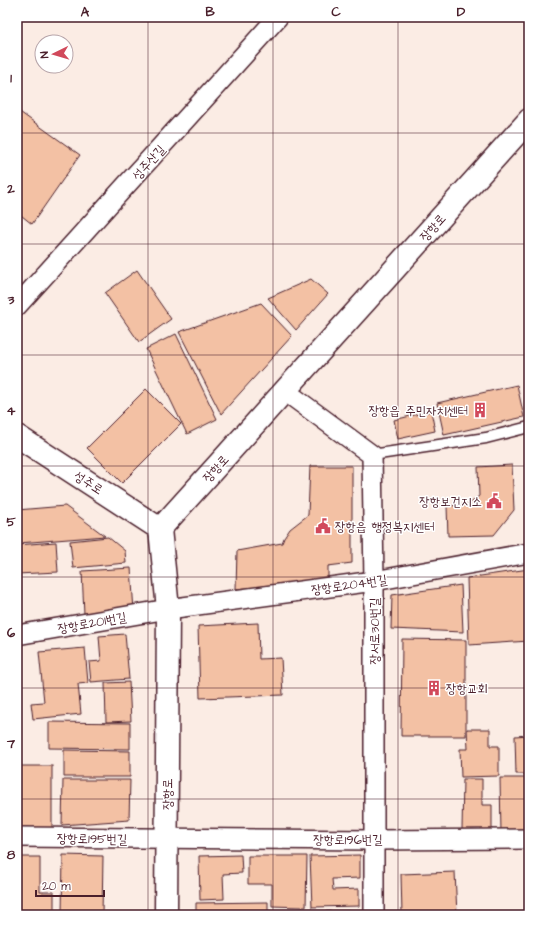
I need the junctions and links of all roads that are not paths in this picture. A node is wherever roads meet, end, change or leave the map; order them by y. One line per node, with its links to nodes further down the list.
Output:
1 (278, 17): 3 (street, 성주산길)
2 (529, 120): 4 (street, 장항로)
3 (17, 306)
4 (285, 391): 7 (street); 8 (street, 장항로)
5 (529, 427): 7 (lane)
6 (17, 436): 8 (street, 성주로)
7 (372, 455): 10 (street, 장서로30번길)
8 (160, 529): 11 (street, 장항로)
9 (529, 553): 10 (street, 장항로204번길)
10 (374, 581): 11 (street, 장항로204번길); 16 (street, 장서로30번길)
11 (168, 609): 12 (street, 장항로201번길); 14 (street, 장항로)
12 (17, 635)
13 (17, 837): 14 (street, 장항로195번길)
14 (167, 839): 16 (street, 장항로196번길); 17 (street, 장항로)
15 (529, 839): 16 (street, 장항로196번길)
16 (374, 840): 18 (street, 장서로30번길)
17 (166, 915)
18 (374, 915)

